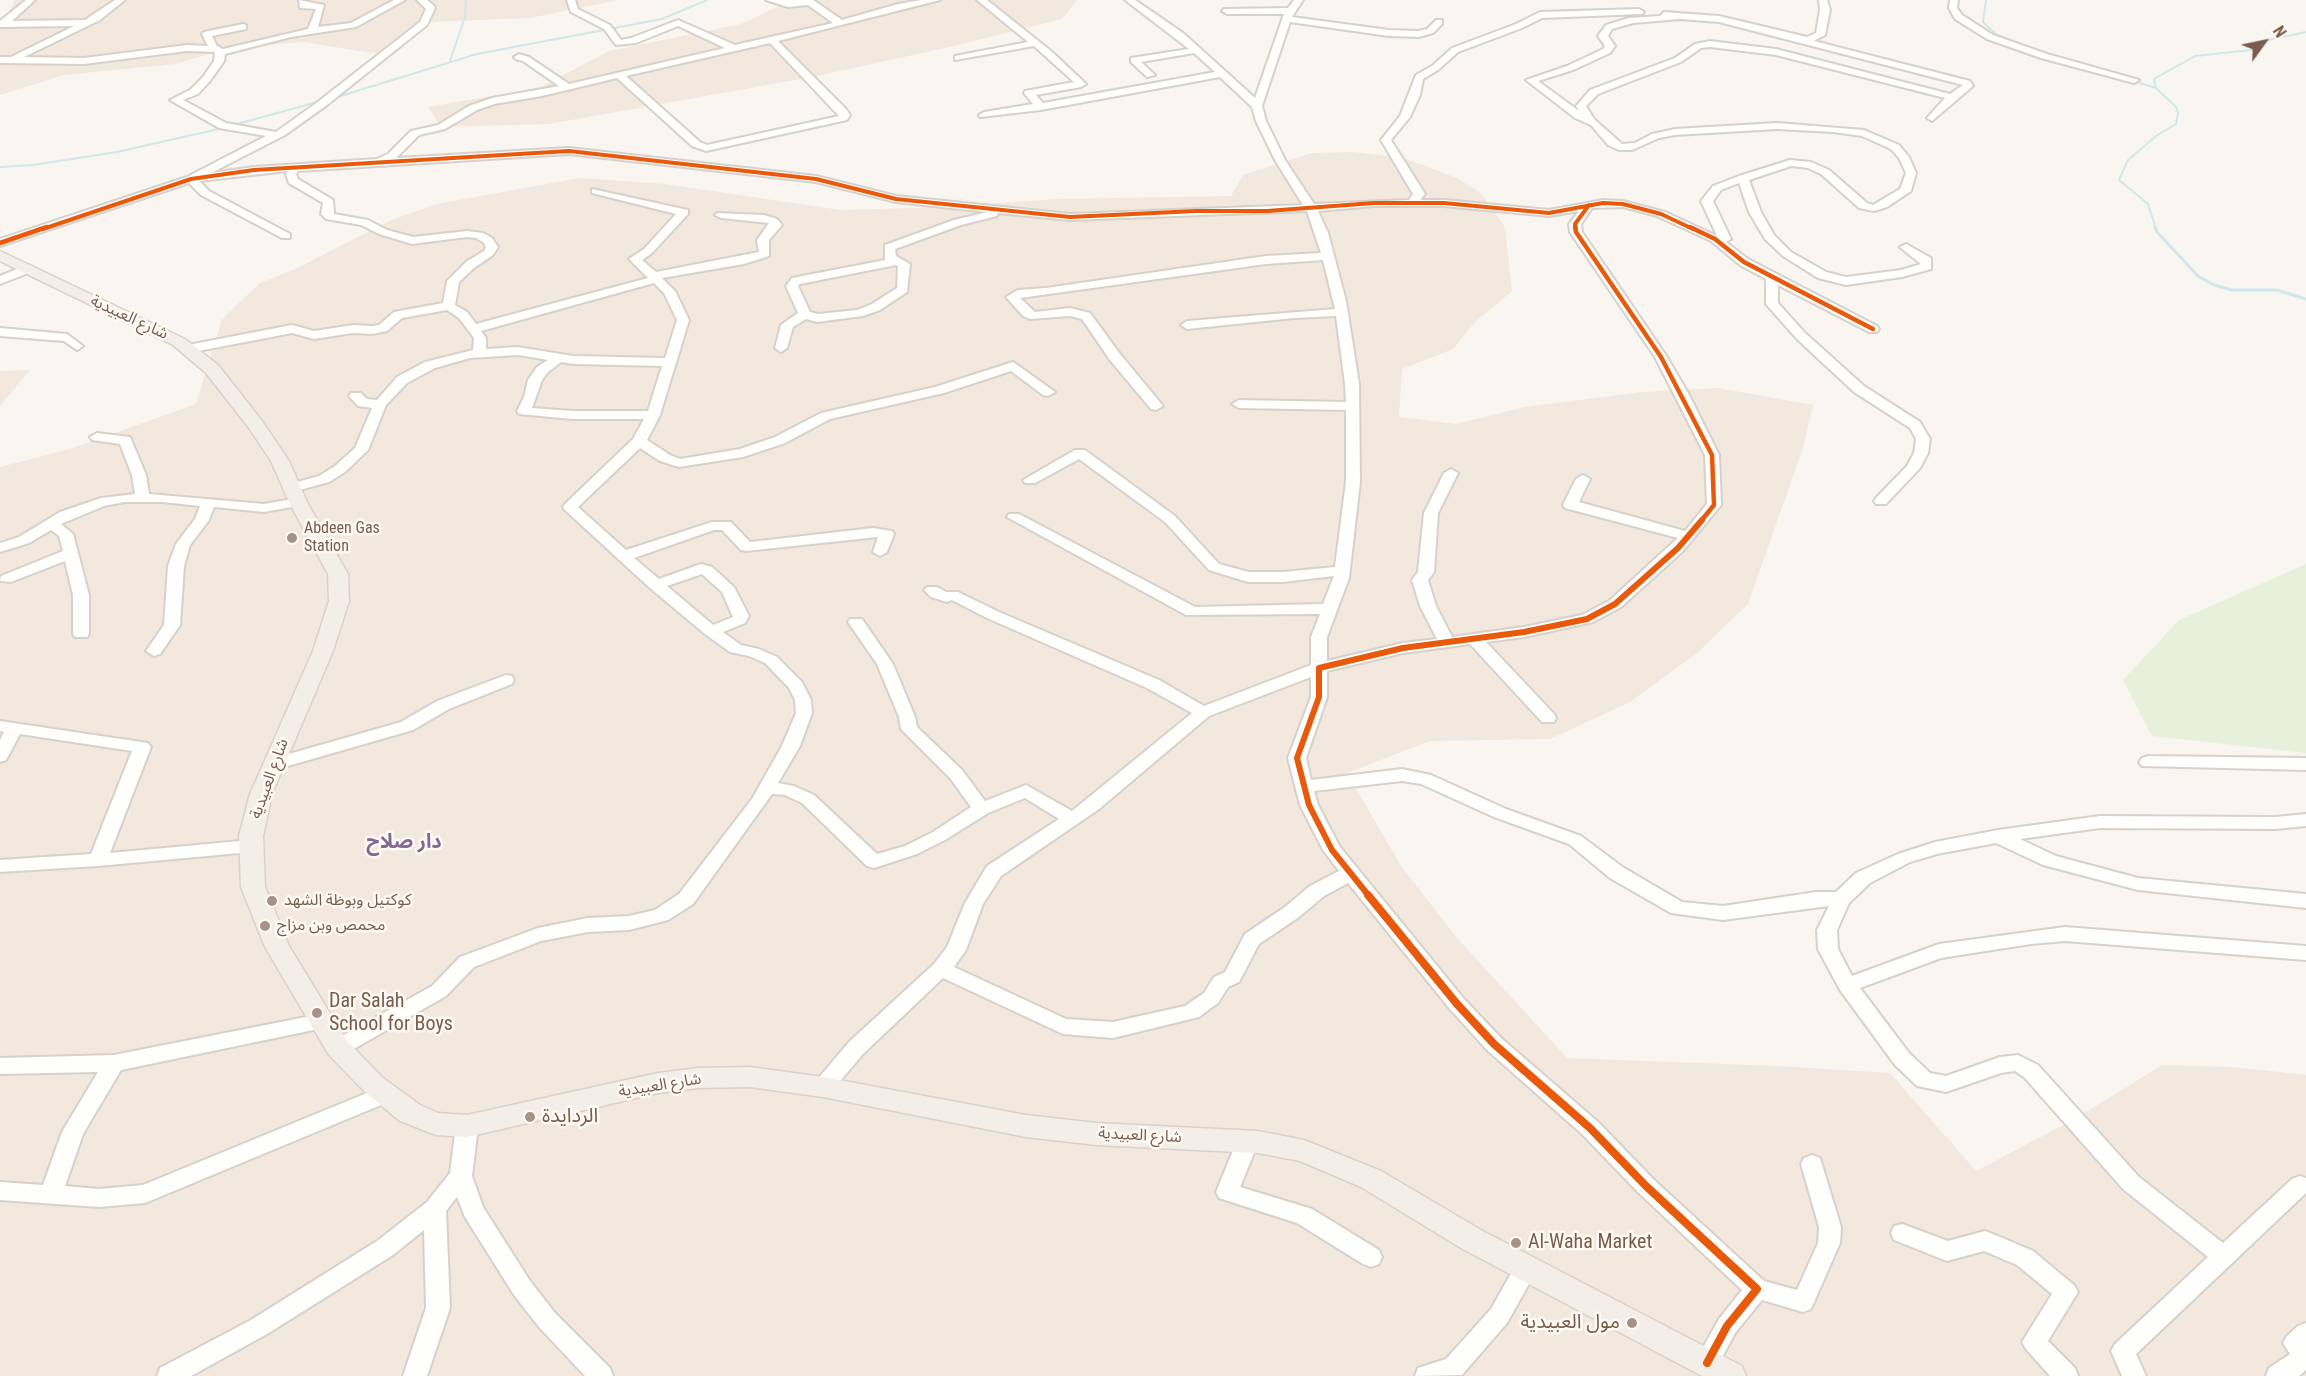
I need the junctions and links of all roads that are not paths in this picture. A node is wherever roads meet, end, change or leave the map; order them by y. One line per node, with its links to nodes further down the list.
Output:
1 (31, 0): 21 (street)
2 (121, 0): 19 (street)
3 (303, 0): 23 (street)
4 (401, 0): 23 (street)
5 (421, 0): 44 (street)
6 (571, 0): 27 (street)
7 (770, 0): 14 (street)
8 (936, 0): 20 (street)
9 (981, 0): 26 (street)
10 (1129, 0): 29 (street)
11 (1299, 0): 16 (street)
12 (1823, 0): 24 (street)
13 (1954, 0): 36 (street)
14 (807, 1): 20 (street)
15 (1227, 11): 16 (street)
16 (1289, 15): 18 (street); 39 (street)
17 (1676, 18): 24 (street); 43 (street); 50 (street)
18 (1439, 21)
19 (88, 22): 21 (street); 32 (street)
20 (840, 23): 25 (street)
21 (1, 24)
22 (243, 27): 28 (street)
23 (312, 31): 28 (street)
24 (1792, 38): 38 (street)
25 (772, 40): 27 (street); 34 (street)
26 (1036, 43): 31 (street); 40 (street)
27 (735, 49): 34 (street)
28 (218, 50): 32 (street); 44 (street)
29 (1198, 50): 33 (street); 35 (street)
30 (519, 57): 37 (street)
31 (958, 58)
32 (3, 62)
33 (1222, 74): 39 (street); 40 (street)
34 (619, 75): 37 (street)
35 (1150, 75)
36 (2134, 80)
37 (567, 87): 45 (street)
38 (1952, 97): 42 (street); 43 (street)
39 (1257, 106): 52 (street)
40 (1041, 107): 41 (street)
41 (984, 115)
42 (1932, 118)
43 (1590, 121): 47 (street)
44 (277, 135): 48 (street)
45 (372, 163): 46 (street); 53 (street)
46 (294, 168): 48 (street); 66 (street)
47 (1743, 178): 56 (street); 58 (street)
48 (191, 179): 55 (street); 57 (street)
49 (596, 191): 63 (street)
50 (1413, 202): 51 (street); 52 (street)
51 (1589, 205): 56 (street); 97 (street)
52 (1311, 208): 53 (street); 60 (street)
53 (1011, 210): 61 (street)
54 (721, 215): 63 (street)
55 (286, 236)
56 (1715, 239): 64 (street)
57 (0, 243)
58 (1906, 247)
59 (0, 255): 62 (main road, شارع العبيدية)
60 (1328, 256): 67 (street); 83 (street)
61 (897, 261): 68 (street); 68 (street)
62 (27, 268): 65 (street); 75 (main road, شارع العبيدية)
63 (655, 277): 70 (street); 78 (street)
64 (1772, 277): 71 (street); 93 (street)
65 (0, 280)
66 (449, 306): 70 (street); 75 (street)
67 (1341, 312): 69 (street); 84 (street)
68 (805, 314): 74 (street)
69 (1187, 325)
70 (474, 328): 76 (street)
71 (1874, 329)
72 (0, 332): 73 (street)
73 (77, 346)
74 (781, 348)
75 (188, 349): 91 (main road, شارع العبيدية)
76 (479, 353): 77 (street); 81 (street)
77 (558, 358): 78 (street); 85 (street)
78 (670, 362): 85 (street)
79 (1048, 392): 87 (street)
80 (356, 396): 81 (street)
81 (380, 404): 91 (street)
82 (1239, 404): 84 (street)
83 (1156, 406)
84 (1352, 406): 102 (street)
85 (653, 415): 87 (street)
86 (97, 437): 92 (street)
87 (639, 441): 101 (street)
88 (1451, 473): 111 (street)
89 (1583, 479): 97 (street)
90 (1030, 480): 102 (street)
91 (295, 495): 94 (street); 120 (main road, شارع العبيدية)
92 (143, 498): 94 (street); 96 (street)
93 (1881, 501)
94 (208, 504): 112 (street)
95 (1014, 517): 106 (street)
96 (51, 523): 98 (street); 100 (street)
97 (1687, 536): 110 (street)
98 (0, 548)
99 (880, 552): 101 (street)
100 (71, 553): 103 (street); 109 (street)
101 (625, 558): 104 (street)
102 (1342, 571): 106 (street)
103 (6, 579)
104 (655, 585): 108 (street); 108 (street)
105 (932, 590): 115 (street)
106 (1330, 609): 113 (street)
107 (856, 622): 124 (street)
108 (711, 631): 123 (street)
109 (81, 634)
110 (1474, 639): 111 (street); 116 (street)
111 (1447, 642): 113 (street)
112 (154, 651)
113 (1319, 668): 115 (street); 122 (street)
114 (506, 680): 120 (street)
115 (1203, 712): 125 (street)
116 (1548, 718)
117 (7, 728): 118 (street); 129 (street)
118 (0, 756)
119 (2148, 762): 121 (street)
120 (274, 764): 128 (main road, شارع العبيدية)
121 (2306, 764)
122 (1304, 787): 131 (street); 132 (street)
123 (768, 788): 124 (street); 138 (street)
124 (982, 809): 125 (street)
125 (1072, 819): 135 (street)
126 (2306, 820): 127 (street)
127 (1998, 836): 132 (street); 133 (street)
128 (251, 846): 129 (street); 137 (main road, شارع العبيدية)
129 (98, 860): 130 (street)
130 (0, 866)
131 (1351, 873): 135 (street); 155 (street)
132 (1840, 899): 136 (street)
133 (2306, 901)
134 (2306, 954): 136 (street)
135 (941, 969): 141 (street)
136 (1847, 985): 153 (street)
137 (321, 1022): 138 (main road, شارع العبيدية); 139 (street)
138 (338, 1048): 142 (main road, شارع العبيدية)
139 (114, 1063): 140 (street); 149 (street)
140 (0, 1066)
141 (823, 1086): 143 (main road, شارع العبيدية); 144 (main road, شارع العبيدية)
142 (386, 1095): 143 (main road, شارع العبيدية); 149 (street)
143 (467, 1126): 146 (street)
144 (1248, 1142): 152 (street); 154 (main road, شارع العبيدية)
145 (1812, 1164): 155 (street)
146 (460, 1176): 150 (street); 160 (street)
147 (2300, 1185): 153 (street)
148 (0, 1191): 149 (street)
149 (51, 1194)
150 (435, 1209): 158 (street); 159 (street)
151 (1902, 1233): 163 (street)
152 (1371, 1257)
153 (2225, 1257): 164 (street)
154 (1526, 1268): 157 (main road, شارع العبيدية); 161 (street)
155 (1757, 1289): 157 (street)
156 (2306, 1333): 165 (street)
157 (1707, 1363): 162 (main road, شارع العبيدية)
158 (169, 1376)
159 (415, 1376)
160 (601, 1376)
161 (1427, 1376)
162 (1731, 1376)
163 (2066, 1376)
164 (2134, 1376)
165 (2278, 1376)

